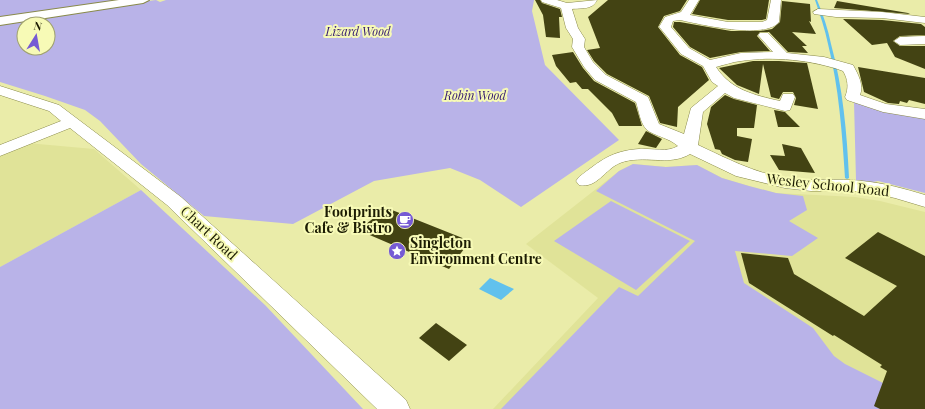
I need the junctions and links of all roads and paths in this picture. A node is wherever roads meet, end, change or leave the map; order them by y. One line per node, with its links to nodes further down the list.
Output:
1 (143, 0): 12 (street)
2 (546, 0): 7 (street)
3 (694, 0): 10 (street)
4 (776, 0): 10 (street)
5 (589, 2): 7 (street)
6 (875, 2): 9 (street)
7 (566, 6): 23 (street, Wesley School Road)
8 (818, 12): 9 (street)
9 (882, 15): 11 (street)
10 (681, 17): 16 (street)
11 (925, 20)
12 (0, 21)
13 (764, 35): 14 (street)
14 (784, 57): 16 (street); 17 (street)
15 (863, 63): 17 (street)
16 (708, 64): 18 (street)
17 (840, 64): 21 (street)
18 (729, 88): 20 (street); 23 (street)
19 (0, 90): 22 (street, Chart Road)
20 (788, 98)
21 (925, 114)
22 (72, 122): 24 (street); 27 (street, Chart Road)
23 (689, 147): 25 (street); 26 (street, Wesley School Road)
24 (0, 151)
25 (595, 179)
26 (925, 201)
27 (396, 409)

